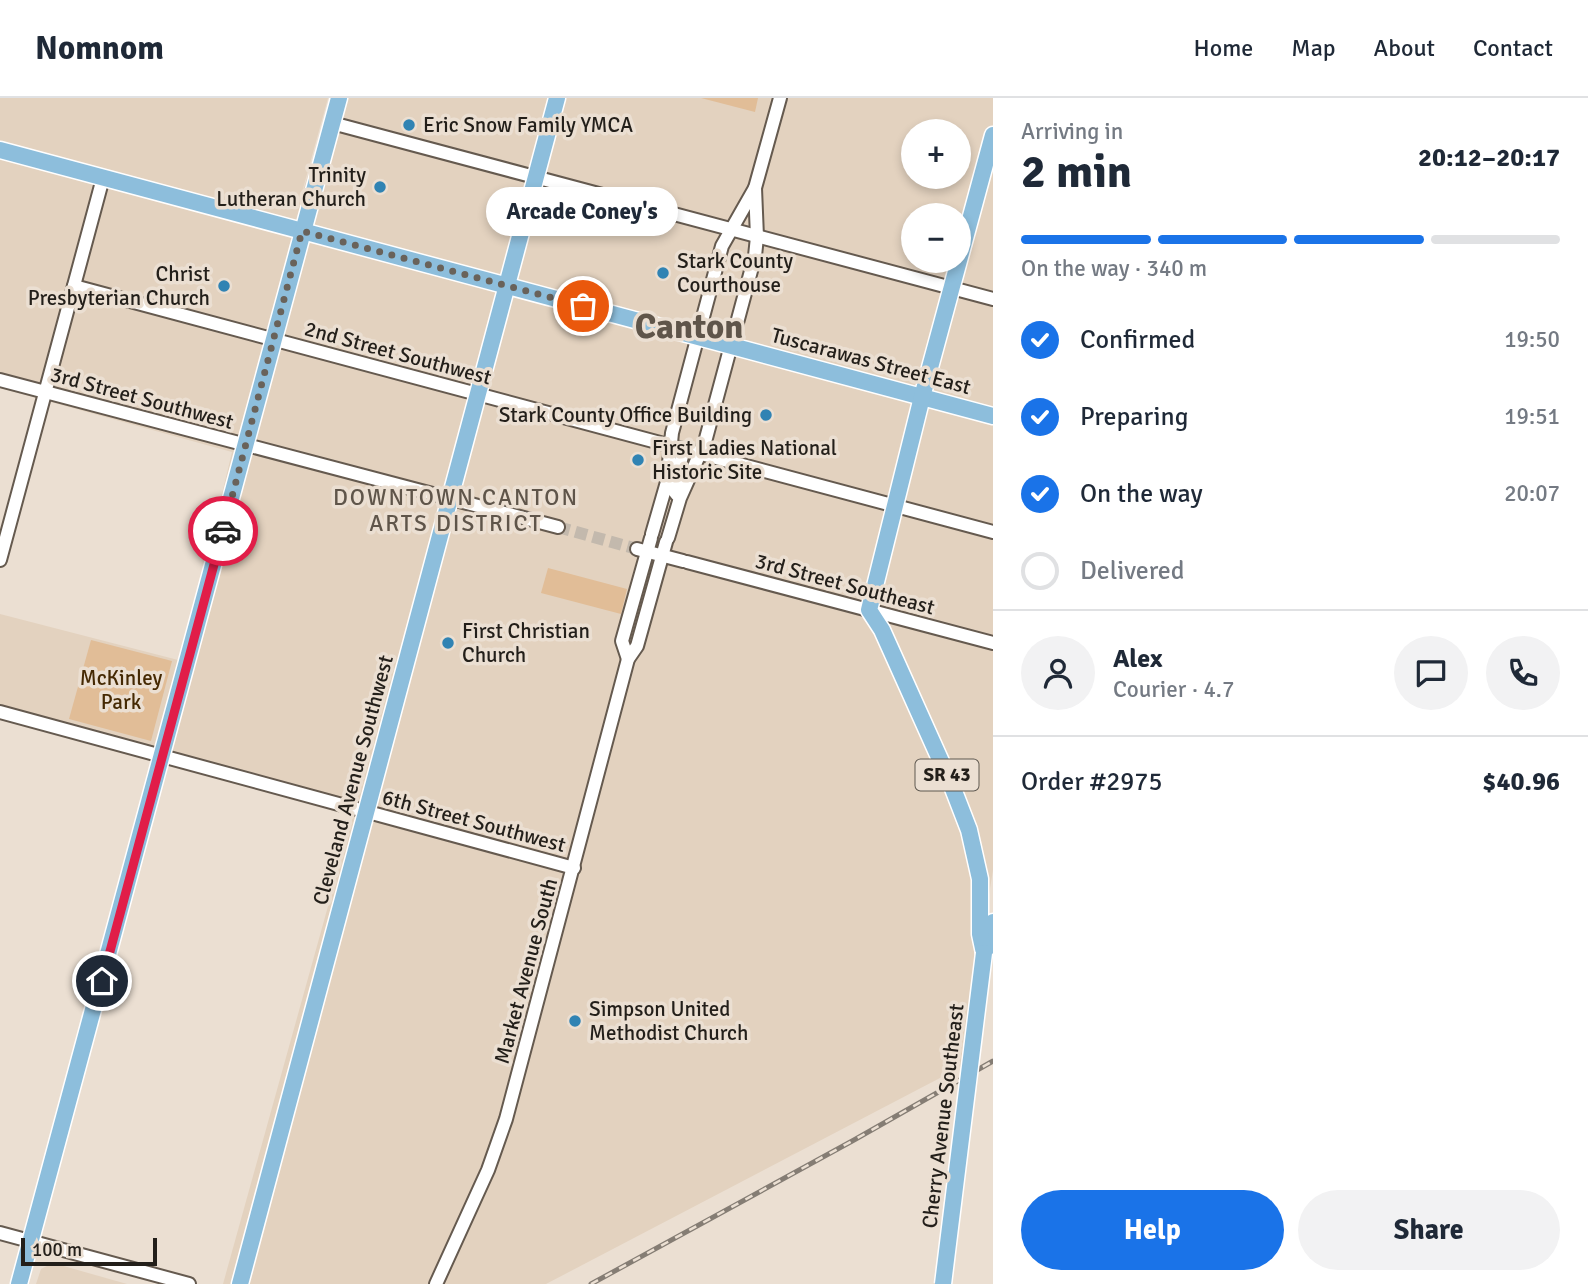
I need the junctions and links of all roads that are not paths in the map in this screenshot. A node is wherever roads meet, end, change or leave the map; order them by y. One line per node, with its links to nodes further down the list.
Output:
1 (339, 98): 4 (main road)
2 (557, 98): 8 (main road, Cleveland Avenue Southwest)
3 (780, 98): 10 (street)
4 (332, 124): 8 (street); 12 (main road)
5 (993, 135): 9 (main road)
6 (0, 150): 7 (main road, Tuscarawas Street East)
7 (103, 178): 12 (main road, Tuscarawas Street East); 14 (street)
8 (536, 178): 11 (street); 15 (main road, Cleveland Avenue Southwest)
9 (986, 186): 16 (main road)
10 (755, 188): 11 (street, Market Avenue South); 13 (street, Market Avenue South)
11 (730, 230): 13 (street); 18 (street, Market Avenue South)
12 (302, 231): 15 (main road, Tuscarawas Street East); 19 (main road)
13 (757, 237): 16 (street); 20 (street, Market Avenue South)
14 (74, 286): 19 (street, 2nd Street Southwest); 22 (street)
15 (507, 286): 18 (main road, Tuscarawas Street East); 23 (main road, Cleveland Avenue Southwest)
16 (952, 288): 17 (street); 24 (main road)
17 (993, 299)
18 (698, 337): 20 (main road, Tuscarawas Street East); 27 (street, Market Avenue South)
19 (273, 340): 23 (street, 2nd Street Southwest); 26 (main road)
20 (731, 346): 24 (main road, Tuscarawas Street East); 28 (street, Market Avenue South)
21 (0, 380): 22 (street, 3rd Street Southwest)
22 (45, 392): 26 (street, 3rd Street Southwest); 35 (street)
23 (478, 394): 27 (street, 2nd Street Southwest); 30 (main road, Cleveland Avenue Southwest)
24 (922, 397): 25 (main road, Tuscarawas Street East); 31 (main road)
25 (993, 415)
26 (246, 446): 30 (street, 3rd Street Southwest); 42 (main road)
27 (678, 448): 28 (street, 2nd Street Southwest); 29 (street); 34 (street, Market Avenue South)
28 (698, 453): 29 (street, Market Avenue South); 31 (street, 2nd Street Southwest)
29 (680, 498): 34 (street, Market Avenue South)
30 (449, 499): 32 (street, 3rd Street Southwest); 43 (main road, Cleveland Avenue Southwest)
31 (894, 506): 33 (street, 2nd Street Southwest); 36 (main road)
32 (558, 527)
33 (993, 532)
34 (655, 544): 36 (street, 3rd Street Southeast); 37 (street, Market Avenue South); 38 (street, Market Avenue South)
35 (0, 561)
36 (869, 610): 39 (street, 3rd Street Southeast); 46 (main road, Cherry Avenue Southeast / SR 43)
37 (629, 616): 38 (street); 40 (street, Market Avenue South)
38 (644, 620): 40 (street, Market Avenue South)
39 (993, 643)
40 (628, 659): 44 (street, Market Avenue South)
41 (0, 712): 42 (street, 6th Street Southwest)
42 (163, 758): 43 (street, 6th Street Southwest); 48 (main road)
43 (366, 813): 44 (street, 6th Street Southwest); 51 (main road, Cleveland Avenue Southwest)
44 (574, 868): 52 (street, Market Avenue South)
45 (993, 922): 46 (main road, Cherry Avenue Southeast / SR 43)
46 (984, 953): 53 (main road, Cherry Avenue Southeast / SR 43, bridge)
47 (0, 1233): 48 (street)
48 (31, 1241): 49 (main road); 50 (street)
49 (19, 1284)
50 (189, 1284)
51 (240, 1284)
52 (436, 1284)
53 (943, 1284)

